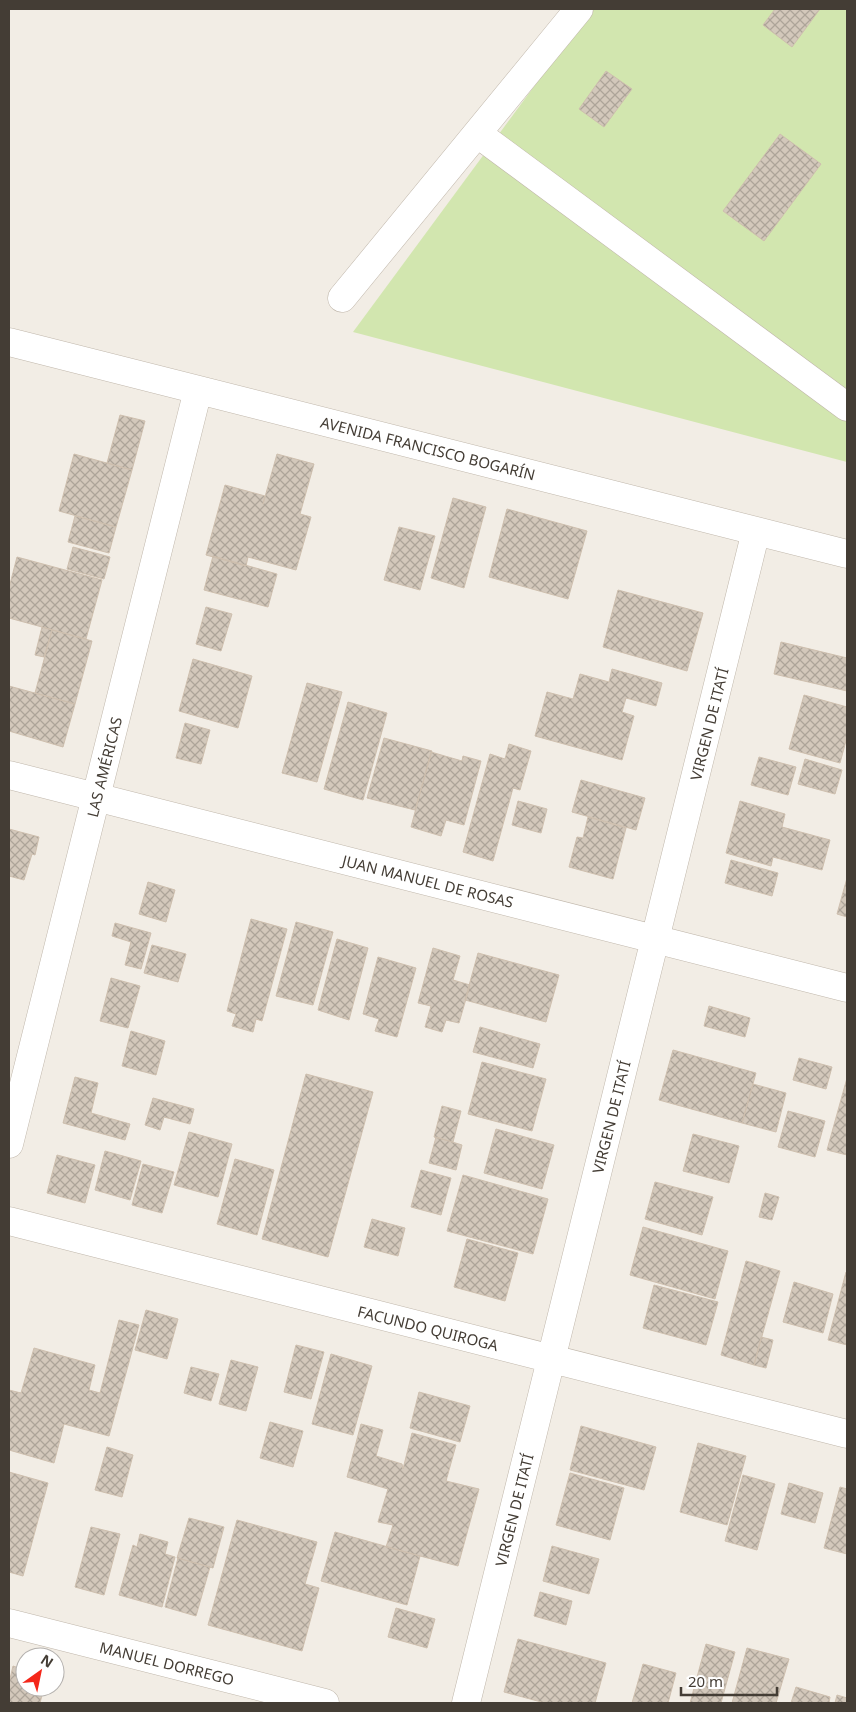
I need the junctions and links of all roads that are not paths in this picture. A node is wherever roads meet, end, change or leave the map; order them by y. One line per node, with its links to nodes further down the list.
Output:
1 (579, 9): 2 (street)
2 (478, 134): 3 (street); 6 (street)
3 (342, 298)
4 (9, 342): 5 (street, AVENIDA FRANCISCO BOGARÍN)
5 (198, 390): 7 (street, AVENIDA FRANCISCO BOGARÍN); 10 (street, LAS AMÉRICAS)
6 (847, 407)
7 (756, 531): 8 (street, AVENIDA FRANCISCO BOGARÍN); 11 (street, VIRGEN DE ITATÍ)
8 (847, 554)
9 (9, 775): 10 (street, JUAN MANUEL DE ROSAS)
10 (96, 797): 11 (street, JUAN MANUEL DE ROSAS); 13 (street, LAS AMÉRICAS)
11 (655, 939): 12 (street, JUAN MANUEL DE ROSAS); 15 (street, VIRGEN DE ITATÍ)
12 (847, 988)
13 (9, 1144)
14 (9, 1221): 15 (street, FACUNDO QUIROGA)
15 (551, 1359): 16 (street, FACUNDO QUIROGA); 19 (street, VIRGEN DE ITATÍ)
16 (847, 1434)
17 (9, 1624): 18 (street, MANUEL DORREGO)
18 (325, 1703)
19 (466, 1703)

